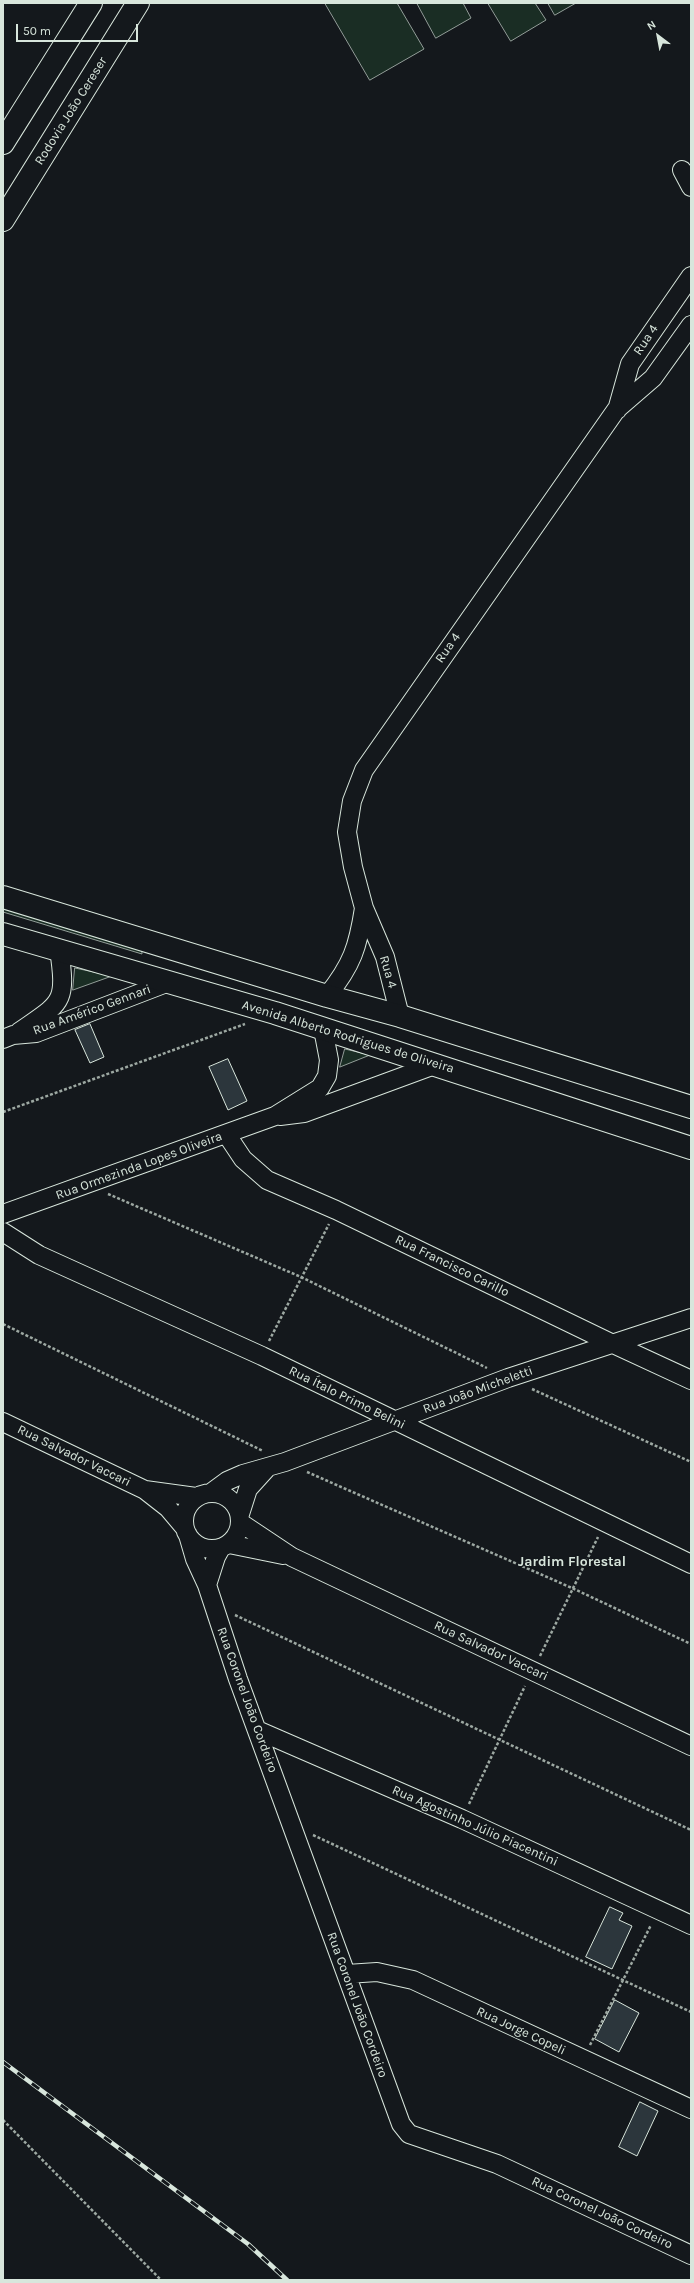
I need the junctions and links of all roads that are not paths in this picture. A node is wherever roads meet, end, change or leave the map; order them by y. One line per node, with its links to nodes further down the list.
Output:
1 (91, 3): 3 (main road)
2 (138, 3): 6 (main road, Rodovia João Cereser)
3 (3, 143)
4 (682, 170): 5 (street)
5 (691, 187)
6 (3, 220)
7 (691, 276): 8 (street, Rua 4)
8 (666, 311): 9 (street); 10 (street, Rua 4)
9 (690, 327): 10 (street, Rua 4)
10 (616, 410): 12 (street, Rua 4)
11 (3, 897): 16 (main road)
12 (364, 908): 16 (street, Rua 4); 17 (street, Rua 4)
13 (3, 934): 14 (main road, Avenida Alberto Rodrigues de Oliveira)
14 (59, 949): 15 (main road, Avenida Alberto Rodrigues de Oliveira); 19 (street, Rua Américo Gennari)
15 (169, 982): 18 (main road, Avenida Alberto Rodrigues de Oliveira); 19 (street, Rua Américo Gennari)
16 (327, 996): 17 (main road)
17 (400, 1016): 21 (main road)
18 (323, 1029): 20 (main road, Avenida Alberto Rodrigues de Oliveira); 22 (street, Rua Ormezinda Lopes Oliveira)
19 (8, 1037)
20 (437, 1064): 22 (street, Rua Ormezinda Lopes Oliveira); 24 (main road, Avenida Alberto Rodrigues de Oliveira)
21 (691, 1107)
22 (275, 1116): 23 (street, Rua Ormezinda Lopes Oliveira)
23 (228, 1135): 25 (street, Rua Ormezinda Lopes Oliveira); 28 (street, Rua Francisco Carillo)
24 (691, 1148)
25 (3, 1214)
26 (3, 1232): 30 (street, Rua Ítalo Primo Belini)
27 (691, 1318): 28 (street, Rua João Micheletti)
28 (611, 1344): 29 (street, Rua Francisco Carillo); 30 (street, Rua João Micheletti)
29 (691, 1380)
30 (396, 1421): 32 (street, Rua João Micheletti); 39 (street, Rua Ítalo Primo Belini)
31 (3, 1422): 33 (street, Rua Salvador Vaccari)
32 (267, 1468): 34 (street, Rua João Micheletti); 35 (street, Rua João Micheletti)
33 (145, 1490): 34 (street, Rua Salvador Vaccari); 36 (street, Rua Salvador Vaccari)
34 (204, 1495): 35 (street); 36 (street)
35 (240, 1519): 37 (street); 38 (street, Rua Salvador Vaccari)
36 (186, 1531): 37 (street); 40 (street, Rua Coronel João Cordeiro)
37 (225, 1546): 38 (street, Rua Salvador Vaccari); 40 (street)
38 (292, 1556): 42 (street, Rua Salvador Vaccari)
39 (691, 1564)
40 (207, 1585): 41 (street, Rua Coronel João Cordeiro)
41 (257, 1730): 43 (street, Rua Agostinho Júlio Piacentini); 44 (street, Rua Coronel João Cordeiro)
42 (691, 1746)
43 (691, 1925)
44 (347, 1974): 45 (street, Rua Jorge Copeli); 46 (street, Rua Coronel João Cordeiro)
45 (691, 2109)
46 (691, 2254)

